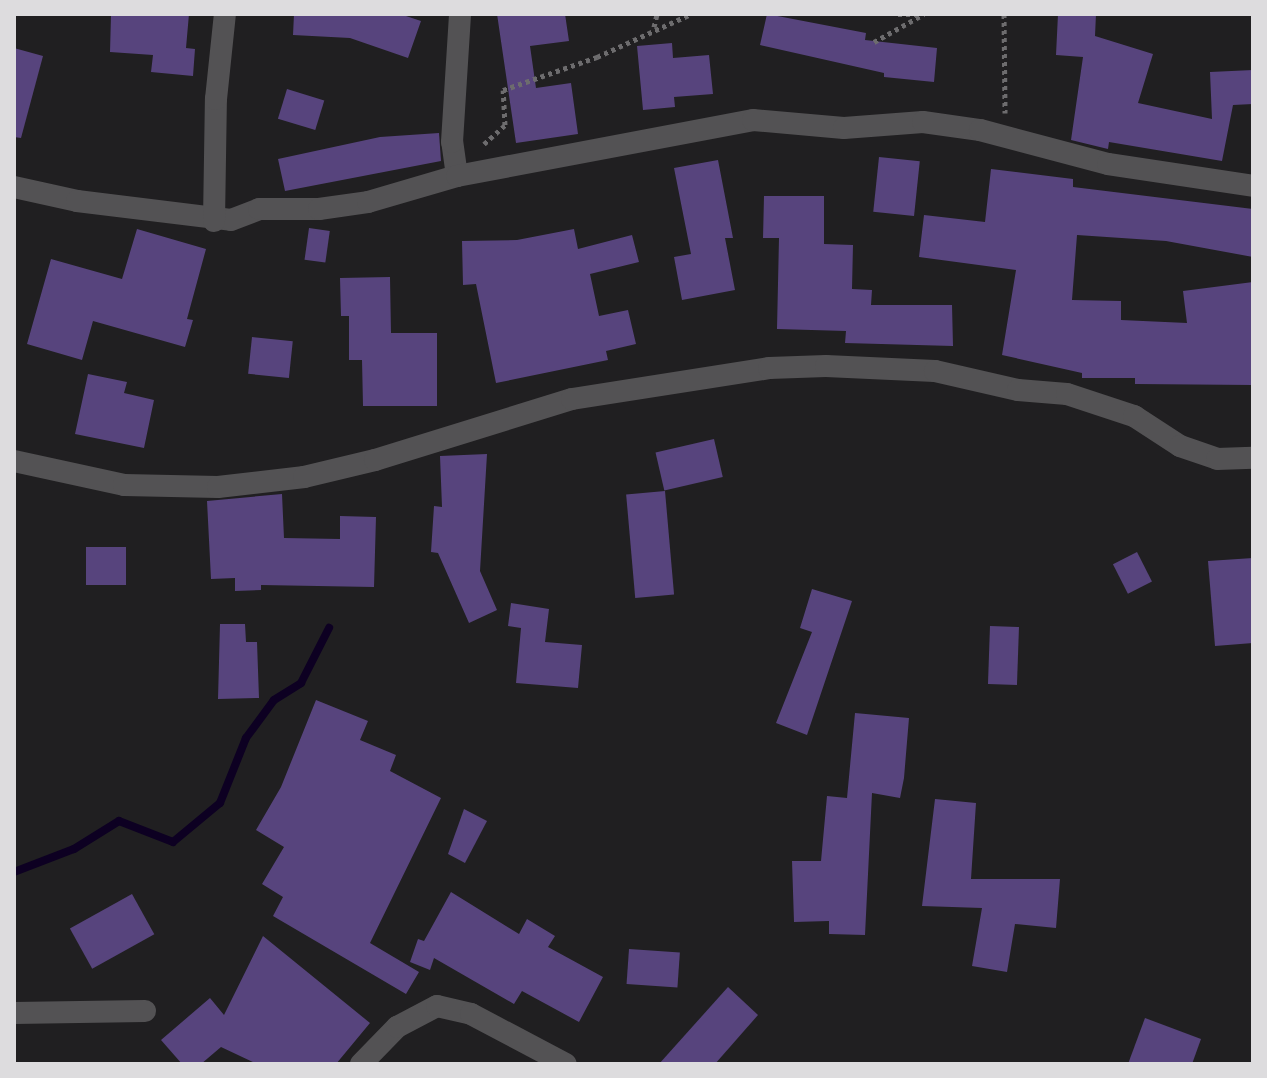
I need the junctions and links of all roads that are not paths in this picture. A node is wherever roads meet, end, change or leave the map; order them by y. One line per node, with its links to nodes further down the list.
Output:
1 (225, 14): 6 (street)
2 (460, 14): 3 (street)
3 (457, 176): 4 (street); 6 (street)
4 (1253, 186)
5 (14, 187): 6 (street)
6 (214, 221)
7 (1253, 458): 8 (street)
8 (14, 461)
9 (145, 1011): 10 (street)
10 (14, 1013)
11 (361, 1064): 12 (street)
12 (566, 1064)

